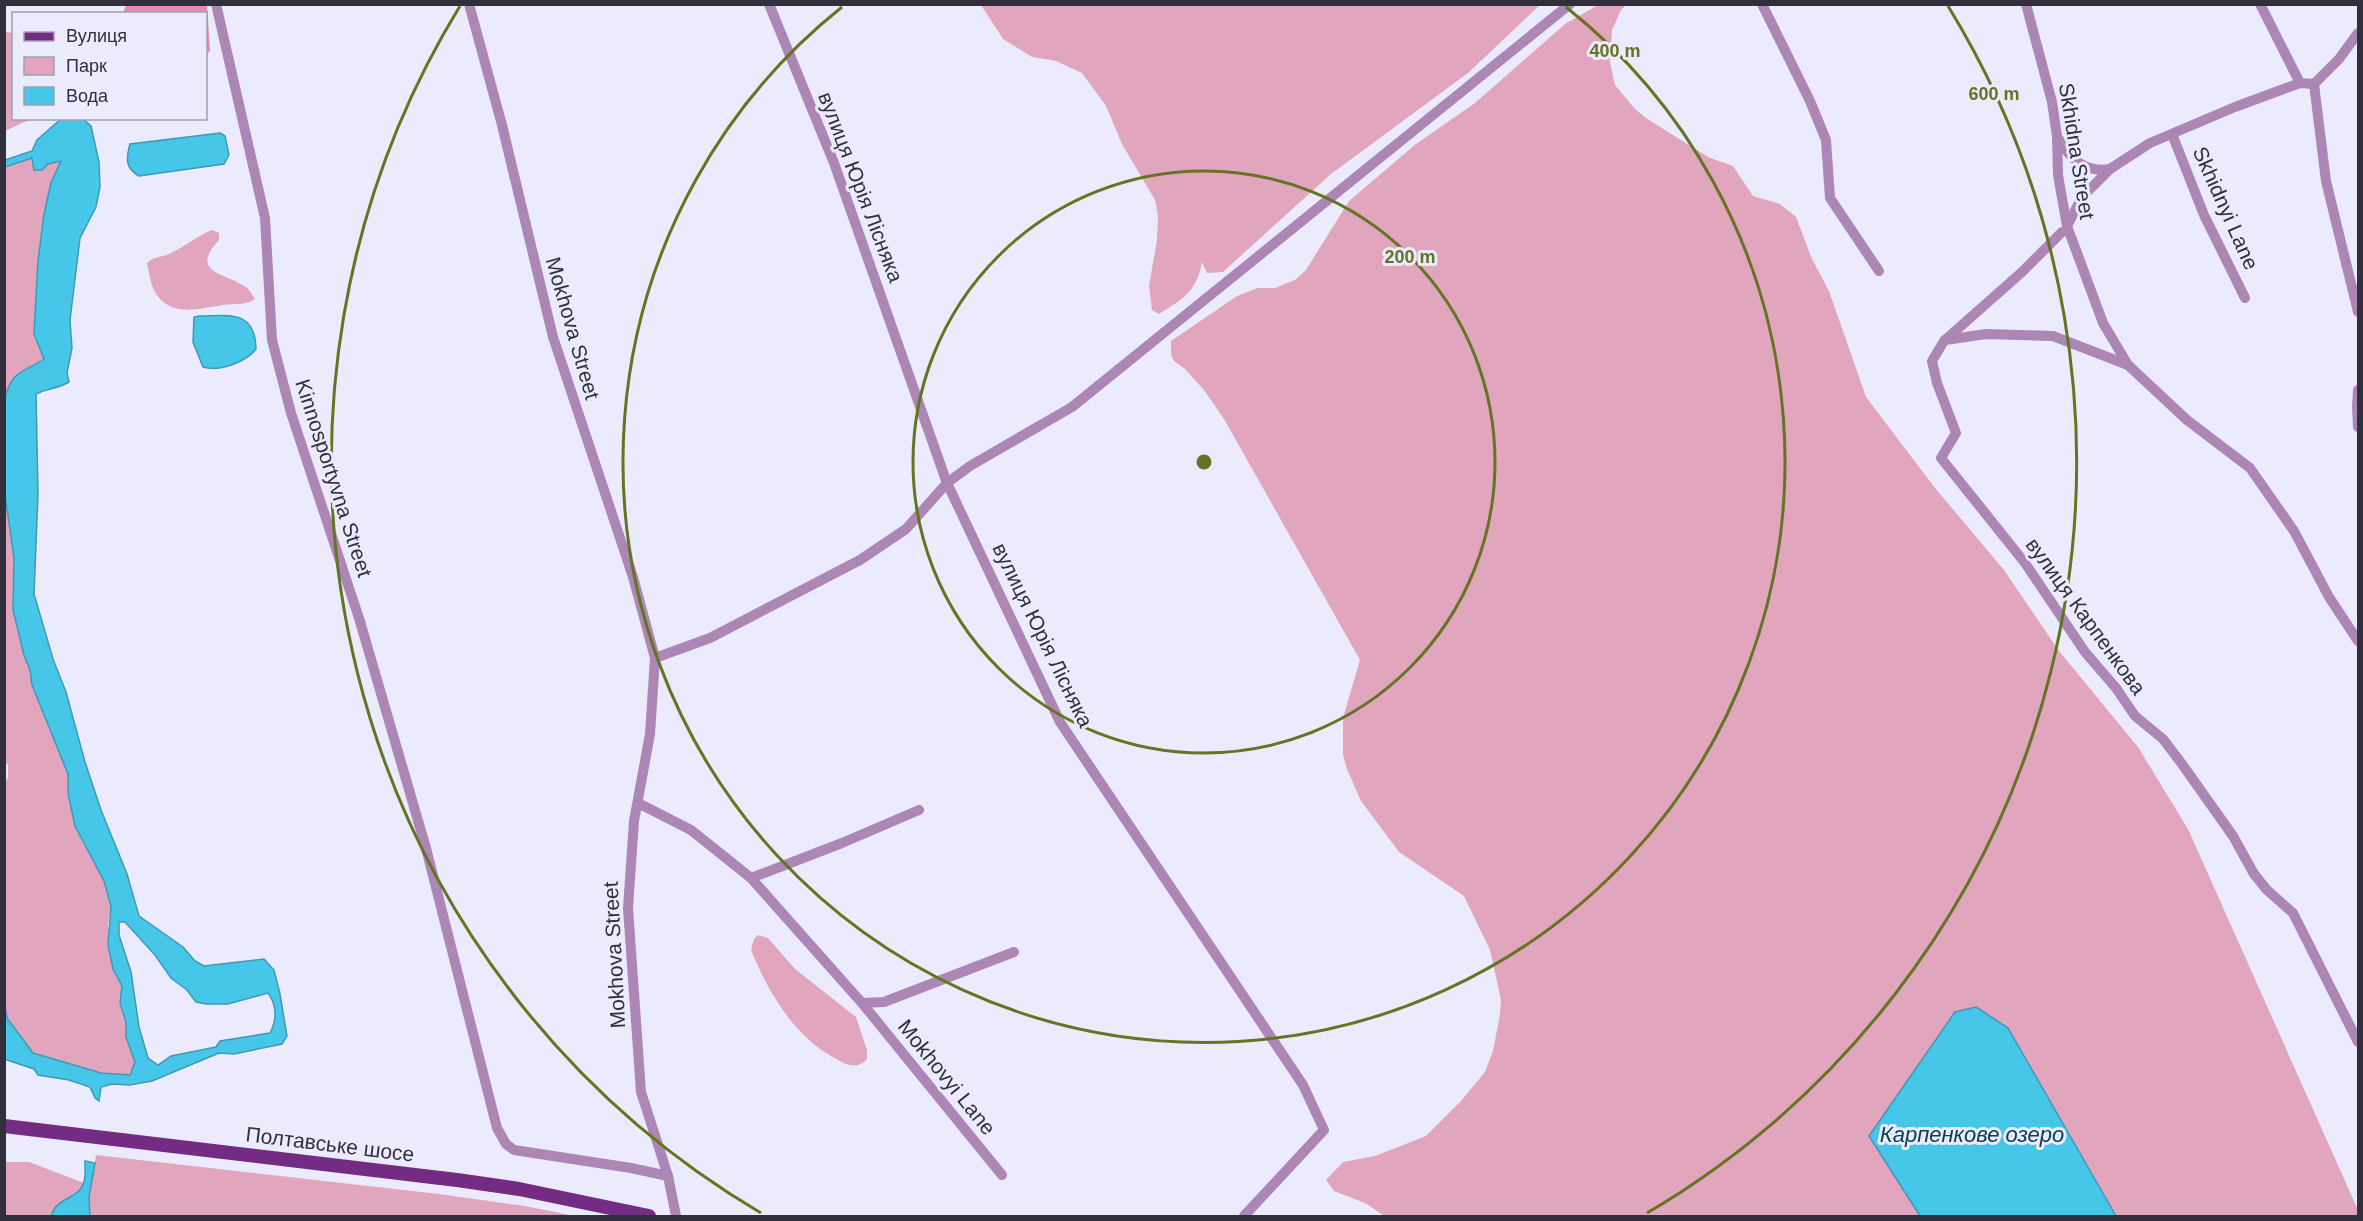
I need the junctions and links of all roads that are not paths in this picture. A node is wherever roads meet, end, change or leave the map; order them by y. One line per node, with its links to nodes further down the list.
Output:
1 (216, 4): 33 (street, Kinnosportyvna Street)
2 (469, 4): 24 (street, Mokhova Street)
3 (769, 4): 22 (street, вулиця Юрія Лісняка)
4 (1570, 4): 22 (street)
5 (1762, 4): 15 (street)
6 (2026, 4): 12 (street, Skhidna Street)
7 (2260, 4): 9 (street)
8 (2358, 33): 10 (street)
9 (2300, 83): 10 (street, Skhidnyi Lane); 11 (street, Skhidnyi Lane)
10 (2314, 84): 17 (street)
11 (2172, 134): 13 (street, Skhidnyi Lane); 16 (street, Skhidnyi Lane)
12 (2057, 136): 13 (street); 14 (street, Skhidna Street)
13 (2110, 169): 14 (street, Skhidnyi Lane)
14 (2068, 228): 18 (street, вулиця Карпенкова); 19 (street, Skhidna Street)
15 (1880, 271)
16 (2245, 298)
17 (2358, 312)
18 (1944, 340): 19 (street); 30 (street, вулиця Карпенкова)
19 (2128, 365): 23 (street)
20 (2358, 390): 21 (street)
21 (2358, 427)
22 (947, 483): 24 (street); 36 (street, вулиця Юрія Лісняка)
23 (2358, 641)
24 (655, 658): 25 (street, Mokhova Street)
25 (638, 803): 27 (street, Mokhovyi Lane); 33 (street, Mokhova Street)
26 (919, 810): 27 (street)
27 (751, 878): 29 (street, Mokhovyi Lane)
28 (1014, 952): 29 (street, Mokhovyi Lane)
29 (862, 1004): 32 (street, Mokhovyi Lane)
30 (2358, 1042)
31 (4, 1126): 34 (main road, Полтавське шосе)
32 (1002, 1175)
33 (668, 1176): 35 (street, Mokhova Street)
34 (649, 1216)
35 (676, 1216)
36 (1244, 1216)

